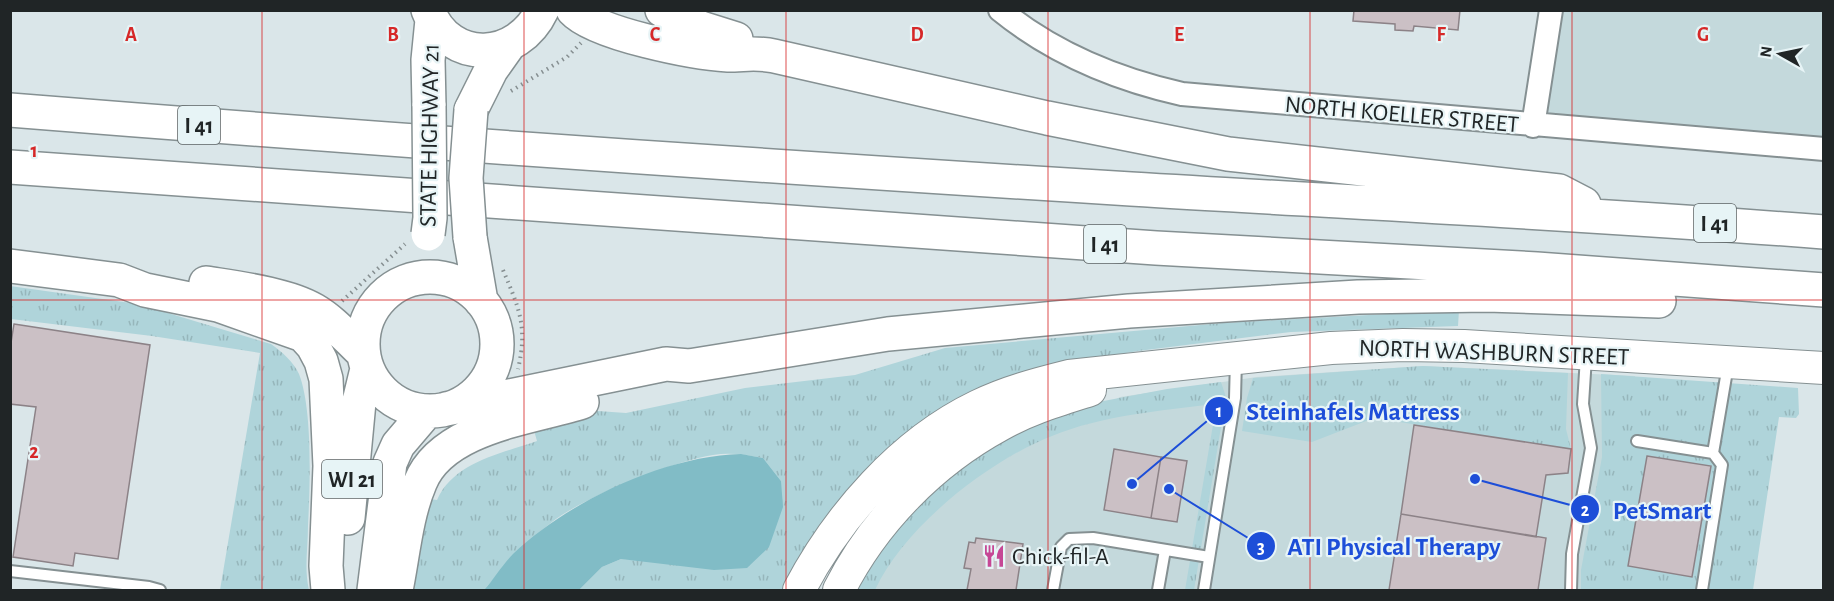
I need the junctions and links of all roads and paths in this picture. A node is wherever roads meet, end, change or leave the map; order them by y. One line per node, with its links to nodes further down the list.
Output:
1 (542, 10): 7 (highway)
2 (662, 10): 8 (highway)
3 (1000, 10): 11 (street, NORTH KOELLER STREET)
4 (1551, 10): 11 (street)
5 (430, 15): 7 (highway); 16 (highway, STATE HIGHWAY 21, bridge)
6 (578, 22): 8 (highway); 9 (path)
7 (508, 46): 22 (highway, STATE HIGHWAY 21, bridge)
8 (755, 52): 14 (highway)
9 (507, 94)
10 (10, 110): 14 (highway, I 41)
11 (1533, 126): 12 (street, NORTH KOELLER STREET)
12 (1824, 149)
13 (10, 167): 21 (highway, I 41)
14 (1606, 215): 15 (highway, I 41)
15 (1824, 232)
16 (419, 236): 20 (highway, STATE HIGHWAY 21); 23 (path)
17 (10, 266): 19 (highway)
18 (501, 266): 32 (path)
19 (119, 280): 27 (highway); 40 (highway)
20 (407, 281): 22 (highway); 27 (highway)
21 (1824, 290)
22 (481, 301): 33 (highway)
23 (335, 308)
24 (1824, 312): 29 (highway)
25 (1587, 353): 26 (street, NORTH WASHBURN STREET); 28 (street, NORTH WASHBURN STREET); 49 (lane)
26 (1236, 358): 30 (street, NORTH WASHBURN STREET); 37 (lane)
27 (365, 361): 33 (highway); 41 (highway, WI 21)
28 (1728, 362): 31 (street, NORTH WASHBURN STREET); 35 (lane)
29 (689, 366): 33 (highway); 43 (highway)
30 (1165, 366): 44 (street, NORTH WASHBURN STREET); 45 (street, NORTH WASHBURN STREET)
31 (1824, 368)
32 (516, 378)
33 (436, 410): 42 (highway, WI 21)
34 (1637, 441): 35 (lane)
35 (1713, 453): 50 (lane)
36 (1165, 550): 37 (lane); 46 (lane); 47 (lane)
37 (1209, 557): 48 (lane)
38 (10, 571): 39 (lane)
39 (160, 591)
40 (328, 591)
41 (337, 591)
42 (374, 591)
43 (396, 591)
44 (800, 591)
45 (840, 591)
46 (1053, 591)
47 (1158, 591)
48 (1204, 591)
49 (1571, 591)
50 (1702, 591)

